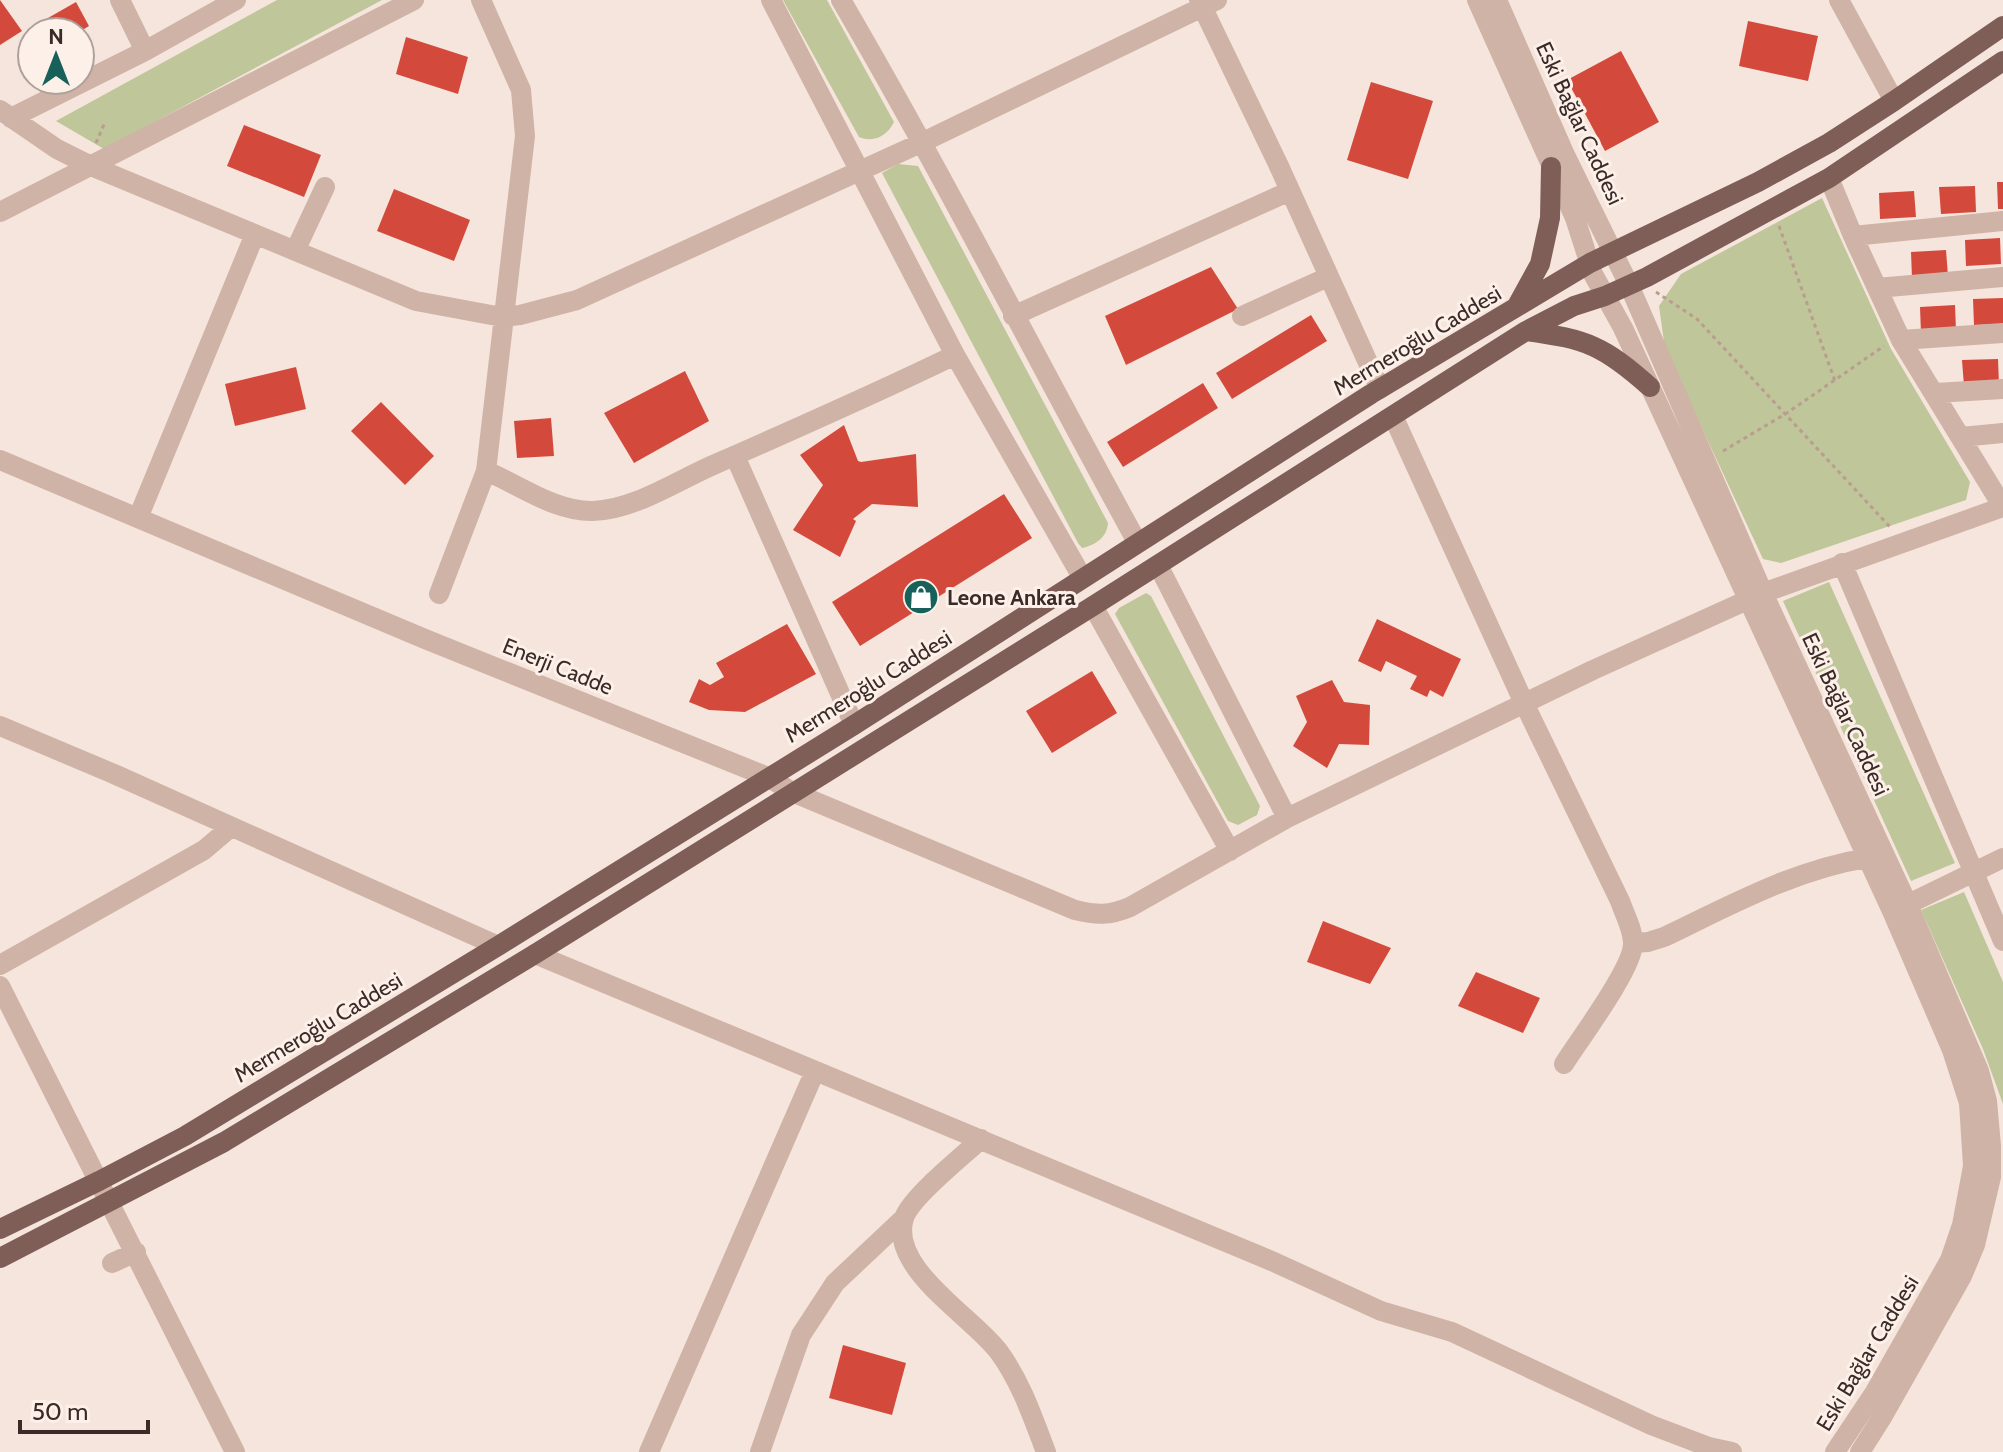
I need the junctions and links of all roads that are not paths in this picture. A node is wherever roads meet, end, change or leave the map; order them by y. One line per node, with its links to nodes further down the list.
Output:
1 (120, 0): 12 (street)
2 (236, 0): 12 (street)
3 (414, 0): 17 (street)
4 (481, 0): 38 (street)
5 (771, 0): 19 (street)
6 (841, 0): 16 (street)
7 (1477, 0): 18 (street, Eski Bağlar Caddesi)
8 (1497, 0): 27 (street, Eski Bağlar Caddesi)
9 (1839, 0): 14 (street)
10 (1206, 2): 16 (street); 22 (street)
11 (2003, 26): 14 (main road, Mermeroğlu Caddesi)
12 (145, 51): 15 (street)
13 (2003, 61): 20 (main road)
14 (1894, 101): 27 (main road, Mermeroğlu Caddesi)
15 (5, 114): 17 (street)
16 (923, 142): 19 (street); 36 (street)
17 (91, 166): 23 (street); 25 (street)
18 (1551, 167): 29 (street, Eski Bağlar Caddesi); 35 (main road)
19 (860, 171): 38 (street); 42 (street)
20 (1829, 178): 26 (street); 32 (main road)
21 (325, 187): 28 (street)
22 (1290, 191): 30 (street); 36 (street)
23 (0, 212)
24 (2003, 221): 26 (street)
25 (255, 234): 28 (street); 54 (street)
26 (1853, 236): 33 (street)
27 (1614, 250): 29 (main road, Mermeroğlu Caddesi); 32 (street, Eski Bağlar Caddesi)
28 (295, 251): 38 (street)
29 (1590, 263): 34 (street, Eski Bağlar Caddesi); 35 (main road, Mermeroğlu Caddesi)
30 (1328, 277): 37 (street); 44 (street)
31 (2003, 277): 33 (street)
32 (1629, 285): 34 (main road); 60 (street, Eski Bağlar Caddesi)
33 (1877, 288): 41 (street)
34 (1605, 296): 39 (main road); 43 (street, Eski Bağlar Caddesi)
35 (1515, 308): 44 (main road, Mermeroğlu Caddesi)
36 (1013, 316): 55 (street)
37 (1242, 316)
38 (502, 317): 52 (street)
39 (1526, 331): 43 (main road); 47 (main road)
40 (2003, 333): 41 (street)
41 (1900, 338): 46 (street)
42 (955, 355): 50 (street); 58 (street)
43 (1650, 387): 60 (street, Eski Bağlar Caddesi)
44 (1380, 389): 55 (main road, Mermeroğlu Caddesi)
45 (2003, 389): 46 (street)
46 (1935, 393): 49 (street)
47 (1393, 416): 57 (main road); 62 (street)
48 (2003, 433): 49 (street)
49 (1961, 437): 53 (street)
50 (735, 456): 52 (street); 63 (street)
51 (0, 460): 54 (street, Enerji Cadde)
52 (486, 471): 59 (street)
53 (2003, 507): 56 (street)
54 (138, 518): 65 (street, Enerji Cadde)
55 (1137, 542): 58 (main road, Mermeroğlu Caddesi)
56 (1842, 563): 60 (street); 72 (street)
57 (1158, 565): 61 (main road); 67 (street)
58 (1082, 577): 63 (main road, Mermeroğlu Caddesi)
59 (439, 594)
60 (1756, 596): 62 (street); 70 (street, Eski Bağlar Caddesi); 73 (street, Eski Bağlar Caddesi)
61 (1093, 606): 66 (main road); 69 (street)
62 (1524, 703): 67 (street); 75 (street)
63 (854, 725): 65 (main road, Mermeroğlu Caddesi)
64 (3, 731): 68 (street)
65 (768, 777): 66 (street, Enerji Cadde); 76 (main road, Mermeroğlu Caddesi)
66 (792, 792): 69 (street, Enerji Cadde); 77 (main road)
67 (1287, 818): 69 (street)
68 (231, 827): 76 (street); 78 (street)
69 (1230, 851)
70 (1867, 858): 73 (street, Eski Bağlar Caddesi); 75 (street)
71 (2003, 858): 72 (street)
72 (1974, 872): 73 (street); 74 (street)
73 (1900, 908): 95 (street, Eski Bağlar Caddesi); 96 (street, Eski Bağlar Caddesi)
74 (2003, 941)
75 (1633, 943): 80 (street)
76 (498, 946): 83 (main road, Mermeroğlu Caddesi)
77 (535, 954): 81 (street); 84 (main road)
78 (0, 965)
79 (0, 986): 83 (street)
80 (1564, 1064)
81 (815, 1071): 82 (street); 91 (street)
82 (981, 1139): 85 (street); 94 (street)
83 (99, 1181): 84 (street); 86 (main road, Mermeroğlu Caddesi)
84 (111, 1202): 87 (street); 88 (main road)
85 (904, 1218): 92 (street); 93 (street)
86 (0, 1229)
87 (136, 1252): 89 (street); 90 (street)
88 (0, 1258)
89 (112, 1263)
90 (235, 1452)
91 (649, 1452)
92 (760, 1452)
93 (1046, 1452)
94 (1732, 1452)
95 (1835, 1452)
96 (1860, 1452)

